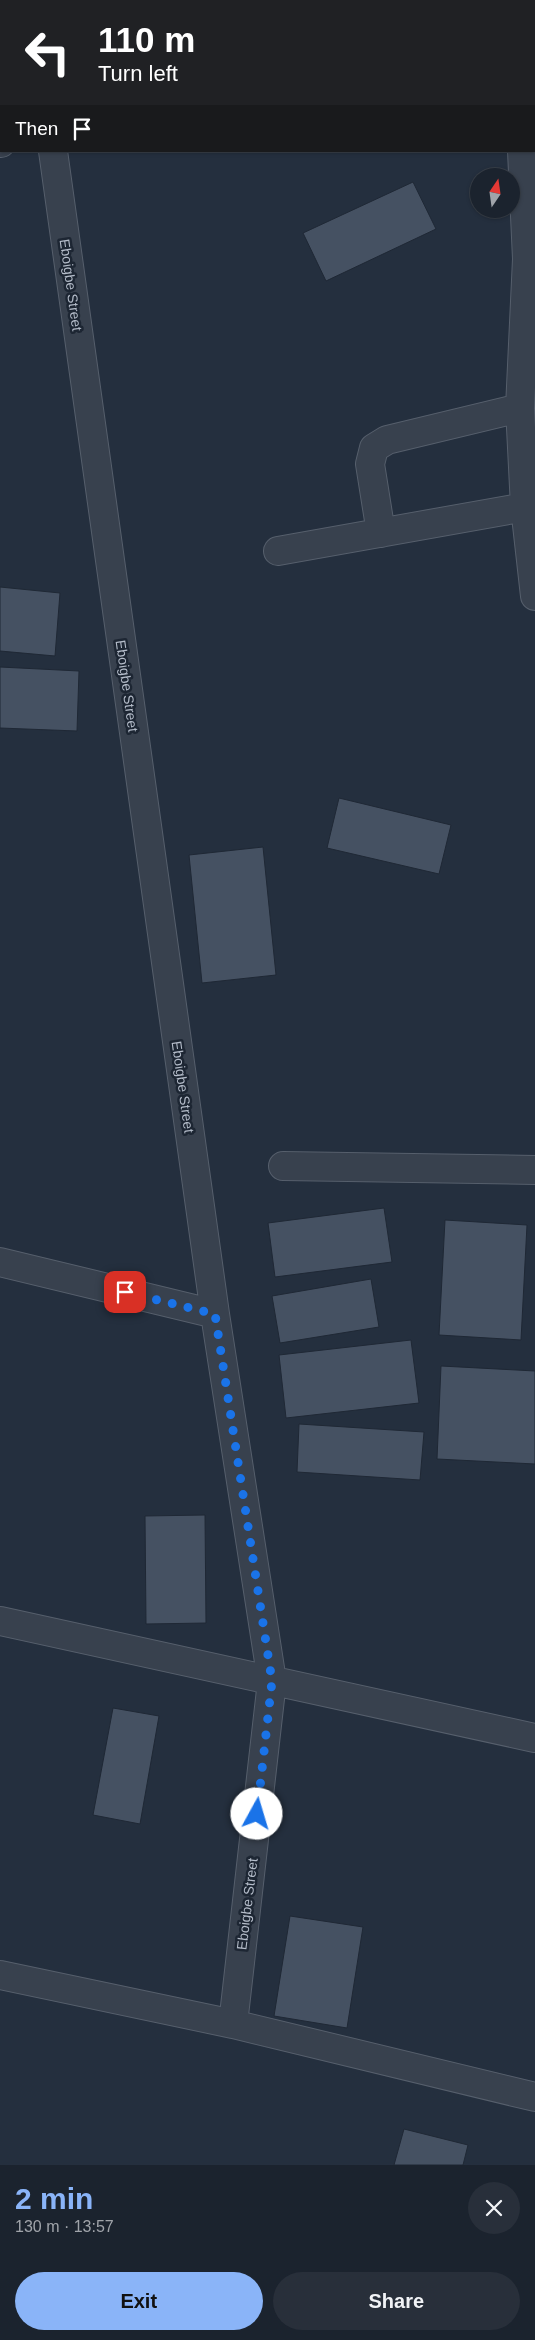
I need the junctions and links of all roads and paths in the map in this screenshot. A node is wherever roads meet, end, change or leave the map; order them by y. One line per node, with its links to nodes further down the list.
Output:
1 (53, 152): 12 (street, Eboigbe Street)
2 (522, 152): 3 (street)
3 (531, 259): 4 (street)
4 (520, 408): 5 (street); 6 (street)
5 (525, 507): 6 (street); 8 (street)
6 (381, 533): 7 (street)
7 (278, 551)
8 (535, 596)
9 (283, 1166): 10 (street)
10 (535, 1170)
11 (0, 1262): 12 (street)
12 (215, 1314): 14 (street, Eboigbe Street)
13 (0, 1622): 14 (street)
14 (272, 1681): 15 (street); 17 (street, Eboigbe Street)
15 (535, 1738)
16 (0, 1975): 17 (street)
17 (233, 2024): 18 (street)
18 (535, 2097)

